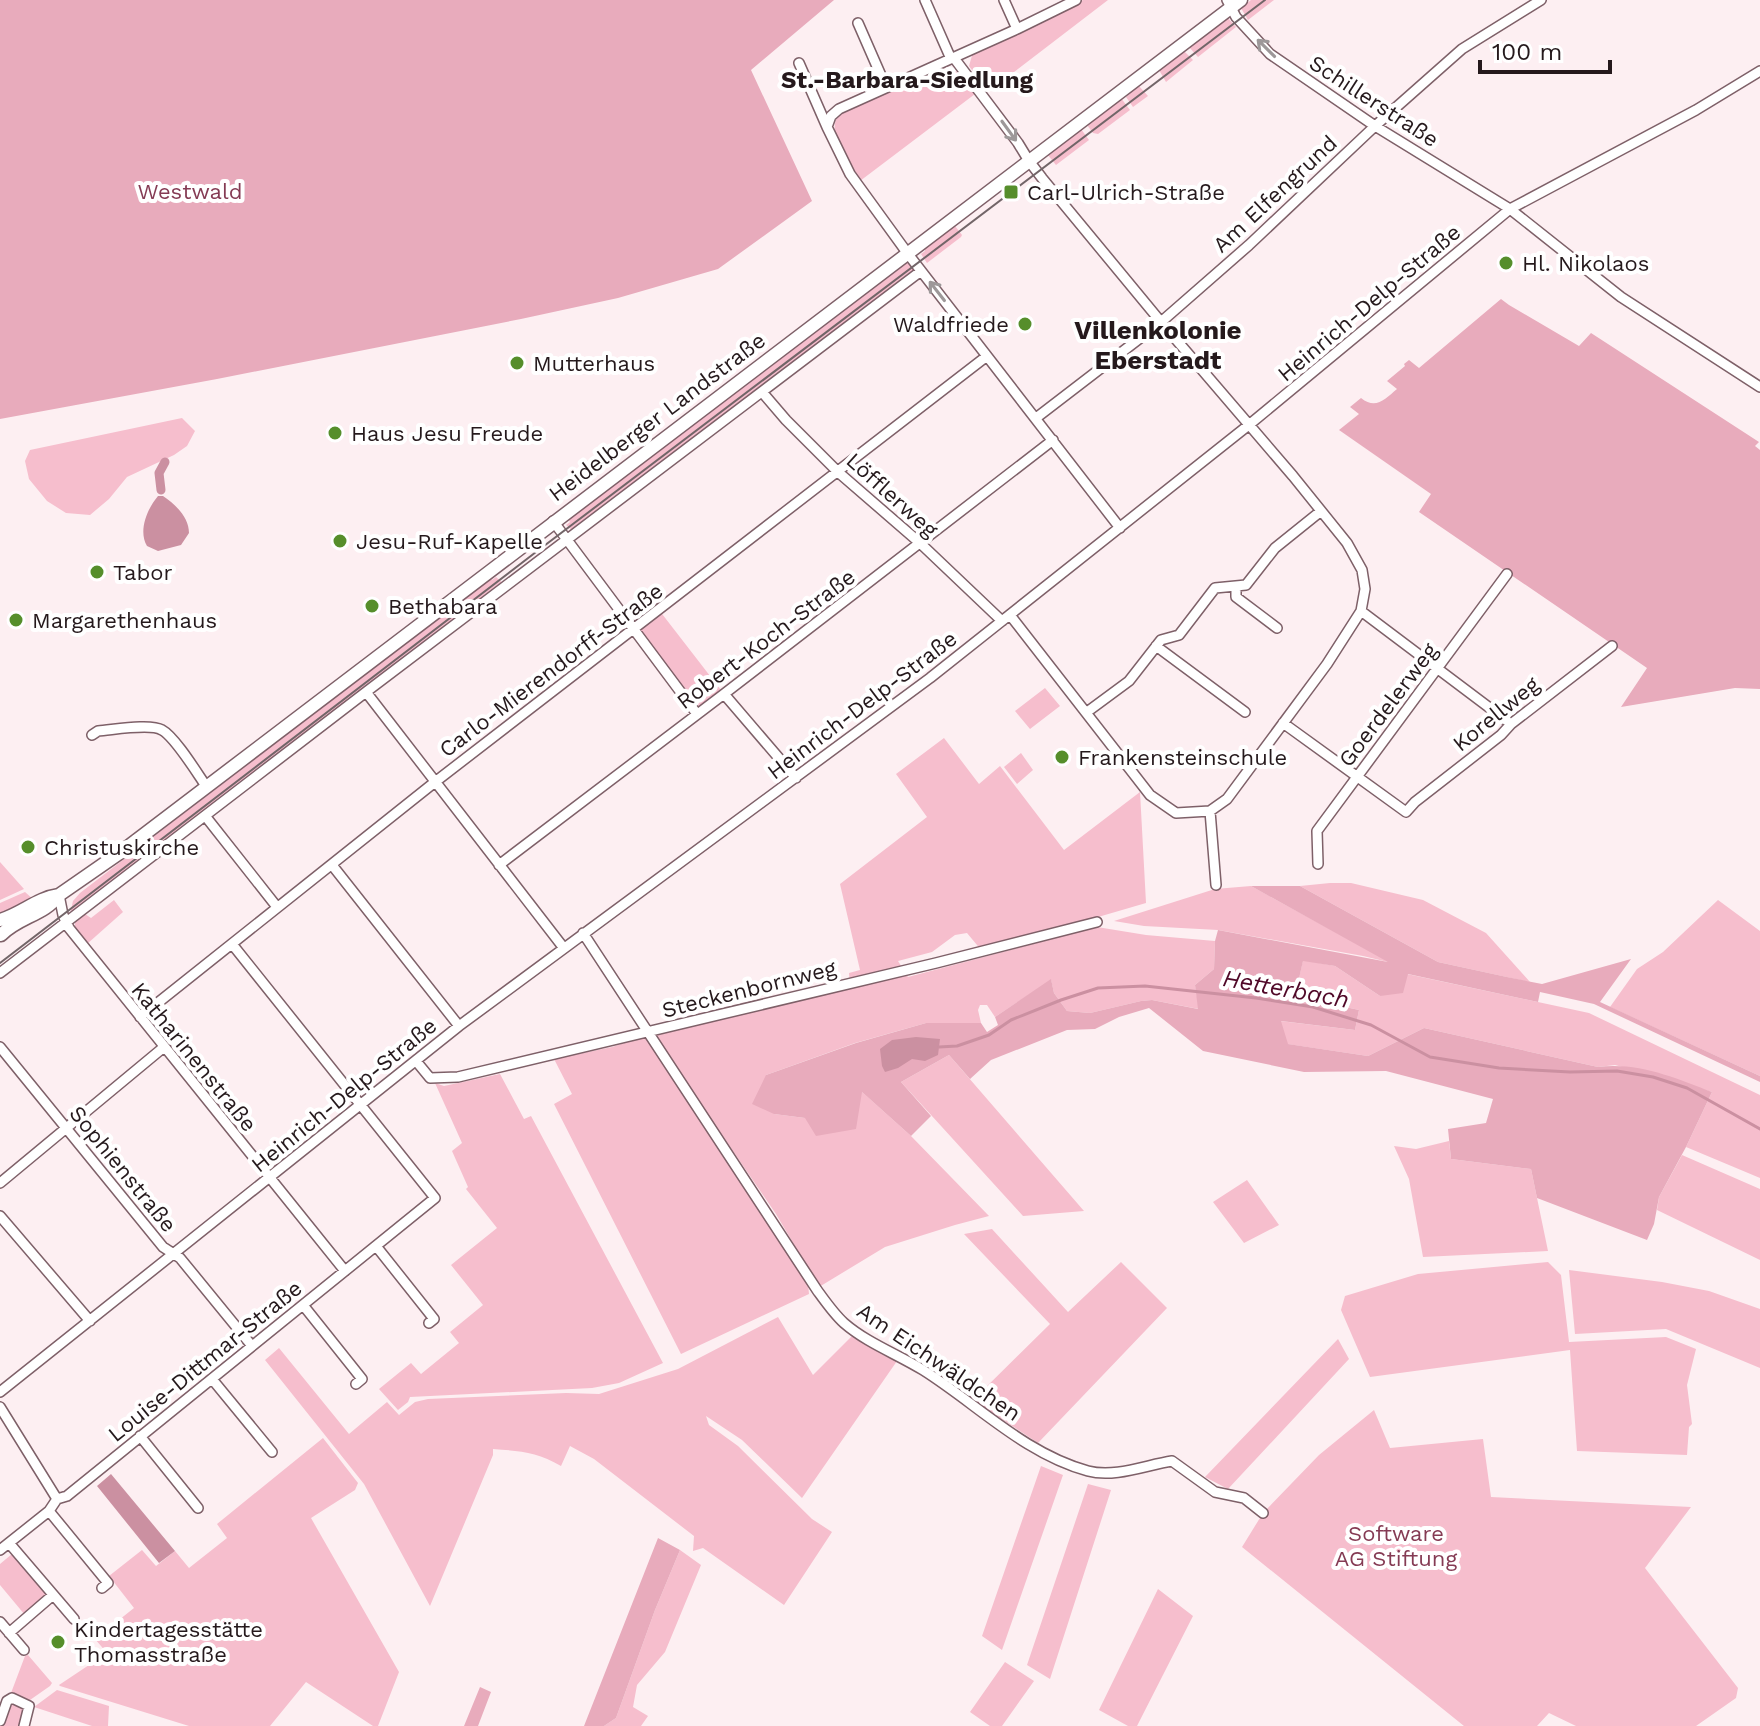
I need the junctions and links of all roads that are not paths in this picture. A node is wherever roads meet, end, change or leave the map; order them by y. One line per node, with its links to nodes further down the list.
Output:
1 (925, 0): 8 (street)
2 (1004, 0): 7 (street)
3 (1076, 0): 7 (street)
4 (1541, 0): 12 (street, Am Elfengrund)
5 (1233, 3): 12 (street, Schillerstraße, one-way to 5); 14 (street, Heidelberger Landstraße)
6 (858, 23): 11 (street)
7 (1017, 29): 8 (street)
8 (952, 58): 11 (street); 14 (street, one-way to 14)
9 (799, 63): 13 (street)
10 (1760, 71): 15 (street, Heinrich-Delp-Straße)
11 (886, 87): 13 (street)
12 (1375, 126): 15 (street, Schillerstraße); 18 (street, Am Elfengrund)
13 (827, 127): 16 (street)
14 (1029, 161): 16 (street, Heidelberger Landstraße); 18 (street)
15 (1510, 209): 20 (street, Schillerstraße); 23 (street, Heinrich-Delp-Straße)
16 (908, 254): 17 (street); 27 (street, Heidelberger Landstraße)
17 (921, 271): 19 (street, one-way to 17); 21 (street, Heidelberger Landstraße)
18 (1161, 322): 22 (street, Am Elfengrund); 23 (street)
19 (987, 356): 22 (street); 25 (street, Carlo-Mierendorff-Straße)
20 (1760, 387)
21 (762, 392): 25 (street, Löfflerweg); 29 (street, Heidelberger Landstraße)
22 (1036, 418): 24 (street)
23 (1250, 424): 26 (street); 28 (street, Heinrich-Delp-Straße)
24 (1053, 440): 28 (street); 30 (street, Robert-Koch-Straße)
25 (838, 472): 30 (street, Löfflerweg); 36 (street, Carlo-Mierendorff-Straße)
26 (1321, 511): 32 (street); 33 (street)
27 (553, 521): 29 (street); 51 (street, Heidelberger Landstraße)
28 (1120, 528): 34 (street, Heinrich-Delp-Straße)
29 (567, 540): 36 (street); 40 (street, Heidelberger Landstraße)
30 (920, 543): 34 (street, Löfflerweg); 41 (street, Robert-Koch-Straße)
31 (1507, 574): 39 (street, Goerdelerweg)
32 (1236, 586): 35 (street); 37 (street)
33 (1361, 611): 39 (street); 45 (street)
34 (1006, 618): 42 (street, Löfflerweg); 49 (street, Heinrich-Delp-Straße)
35 (1277, 628)
36 (634, 630): 44 (street); 50 (street, Carlo-Mierendorff-Straße)
37 (1156, 646): 42 (street); 43 (street)
38 (1612, 646): 46 (street, Korellweg)
39 (1438, 669): 46 (street); 48 (street, Goerdelerweg)
40 (366, 692): 50 (street); 53 (street, Heidelberger Landstraße)
41 (724, 694): 44 (street, Robert-Koch-Straße); 49 (street)
42 (1087, 712): 52 (street, Löfflerweg)
43 (1245, 712)
44 (697, 714): 56 (street, Robert-Koch-Straße)
45 (1283, 723): 48 (street); 52 (street)
46 (1511, 724): 48 (street, Korellweg)
47 (92, 735): 51 (street)
48 (1357, 777): 54 (street, Goerdelerweg)
49 (796, 778): 63 (street, Heinrich-Delp-Straße)
50 (435, 782): 55 (street, Carlo-Mierendorff-Straße); 56 (street)
51 (206, 786): 58 (street, Heidelberger Landstraße)
52 (1210, 811): 57 (street)
53 (206, 817): 59 (street); 62 (street, Heidelberger Landstraße)
54 (1318, 864)
55 (332, 865): 59 (street, Carlo-Mierendorff-Straße); 69 (street)
56 (499, 865): 66 (street)
57 (1216, 885)
58 (59, 895): 60 (street, Heidelberger Landstraße); 62 (street, Katharinenstraße); 64 (street, Heidelberger Landstraße)
59 (277, 907): 65 (street, Carlo-Mierendorff-Straße)
60 (0, 920)
61 (1097, 922): 70 (street, Steckenbornweg)
62 (66, 923): 67 (street, Heidelberger Landstraße); 68 (street, Katharinenstraße)
63 (583, 933): 66 (street, Heinrich-Delp-Straße); 70 (street, Am Eichwäldchen)
64 (0, 935)
65 (232, 944): 68 (street, Carlo-Mierendorff-Straße); 74 (street)
66 (563, 947): 69 (street, Heinrich-Delp-Straße)
67 (0, 973)
68 (140, 1017): 72 (street, Katharinenstraße)
69 (459, 1026): 73 (street, Heinrich-Delp-Straße)
70 (648, 1032): 73 (street, Steckenbornweg); 95 (street, Am Eichwäldchen)
71 (0, 1047): 75 (street, Sophienstraße)
72 (164, 1047): 75 (street); 76 (street, Katharinenstraße)
73 (416, 1061): 74 (street, Heinrich-Delp-Straße)
74 (361, 1105): 76 (street, Heinrich-Delp-Straße); 79 (street, Louise-Dittmar-Straße)
75 (66, 1128): 77 (street); 80 (street, Sophienstraße)
76 (269, 1178): 80 (street, Heinrich-Delp-Straße); 81 (street, Katharinenstraße)
77 (0, 1183)
78 (0, 1216): 83 (street)
79 (376, 1246): 81 (street, Louise-Dittmar-Straße); 84 (street)
80 (175, 1254): 83 (street, Heinrich-Delp-Straße); 85 (street, Sophienstraße)
81 (345, 1271): 82 (street, Louise-Dittmar-Straße)
82 (303, 1305): 85 (street, Louise-Dittmar-Straße); 87 (street)
83 (90, 1321): 88 (street, Heinrich-Delp-Straße)
84 (429, 1323)
85 (252, 1346): 86 (street, Louise-Dittmar-Straße)
86 (212, 1379): 90 (street, Louise-Dittmar-Straße); 91 (street)
87 (356, 1384)
88 (0, 1392)
89 (0, 1407): 92 (street)
90 (140, 1436): 92 (street, Louise-Dittmar-Straße); 93 (street)
91 (272, 1452)
92 (57, 1499): 94 (street, Louise-Dittmar-Straße)
93 (198, 1508)
94 (49, 1511): 96 (street, Louise-Dittmar-Straße); 98 (street)
95 (1263, 1513)
96 (9, 1543): 97 (street, Louise-Dittmar-Straße); 99 (street)
97 (0, 1550)
98 (102, 1588)
99 (53, 1595): 100 (street); 102 (street)
100 (74, 1619)
101 (0, 1622): 102 (street)
102 (9, 1633): 103 (street)
103 (24, 1650)
104 (0, 1721): 105 (street)
105 (24, 1726)

